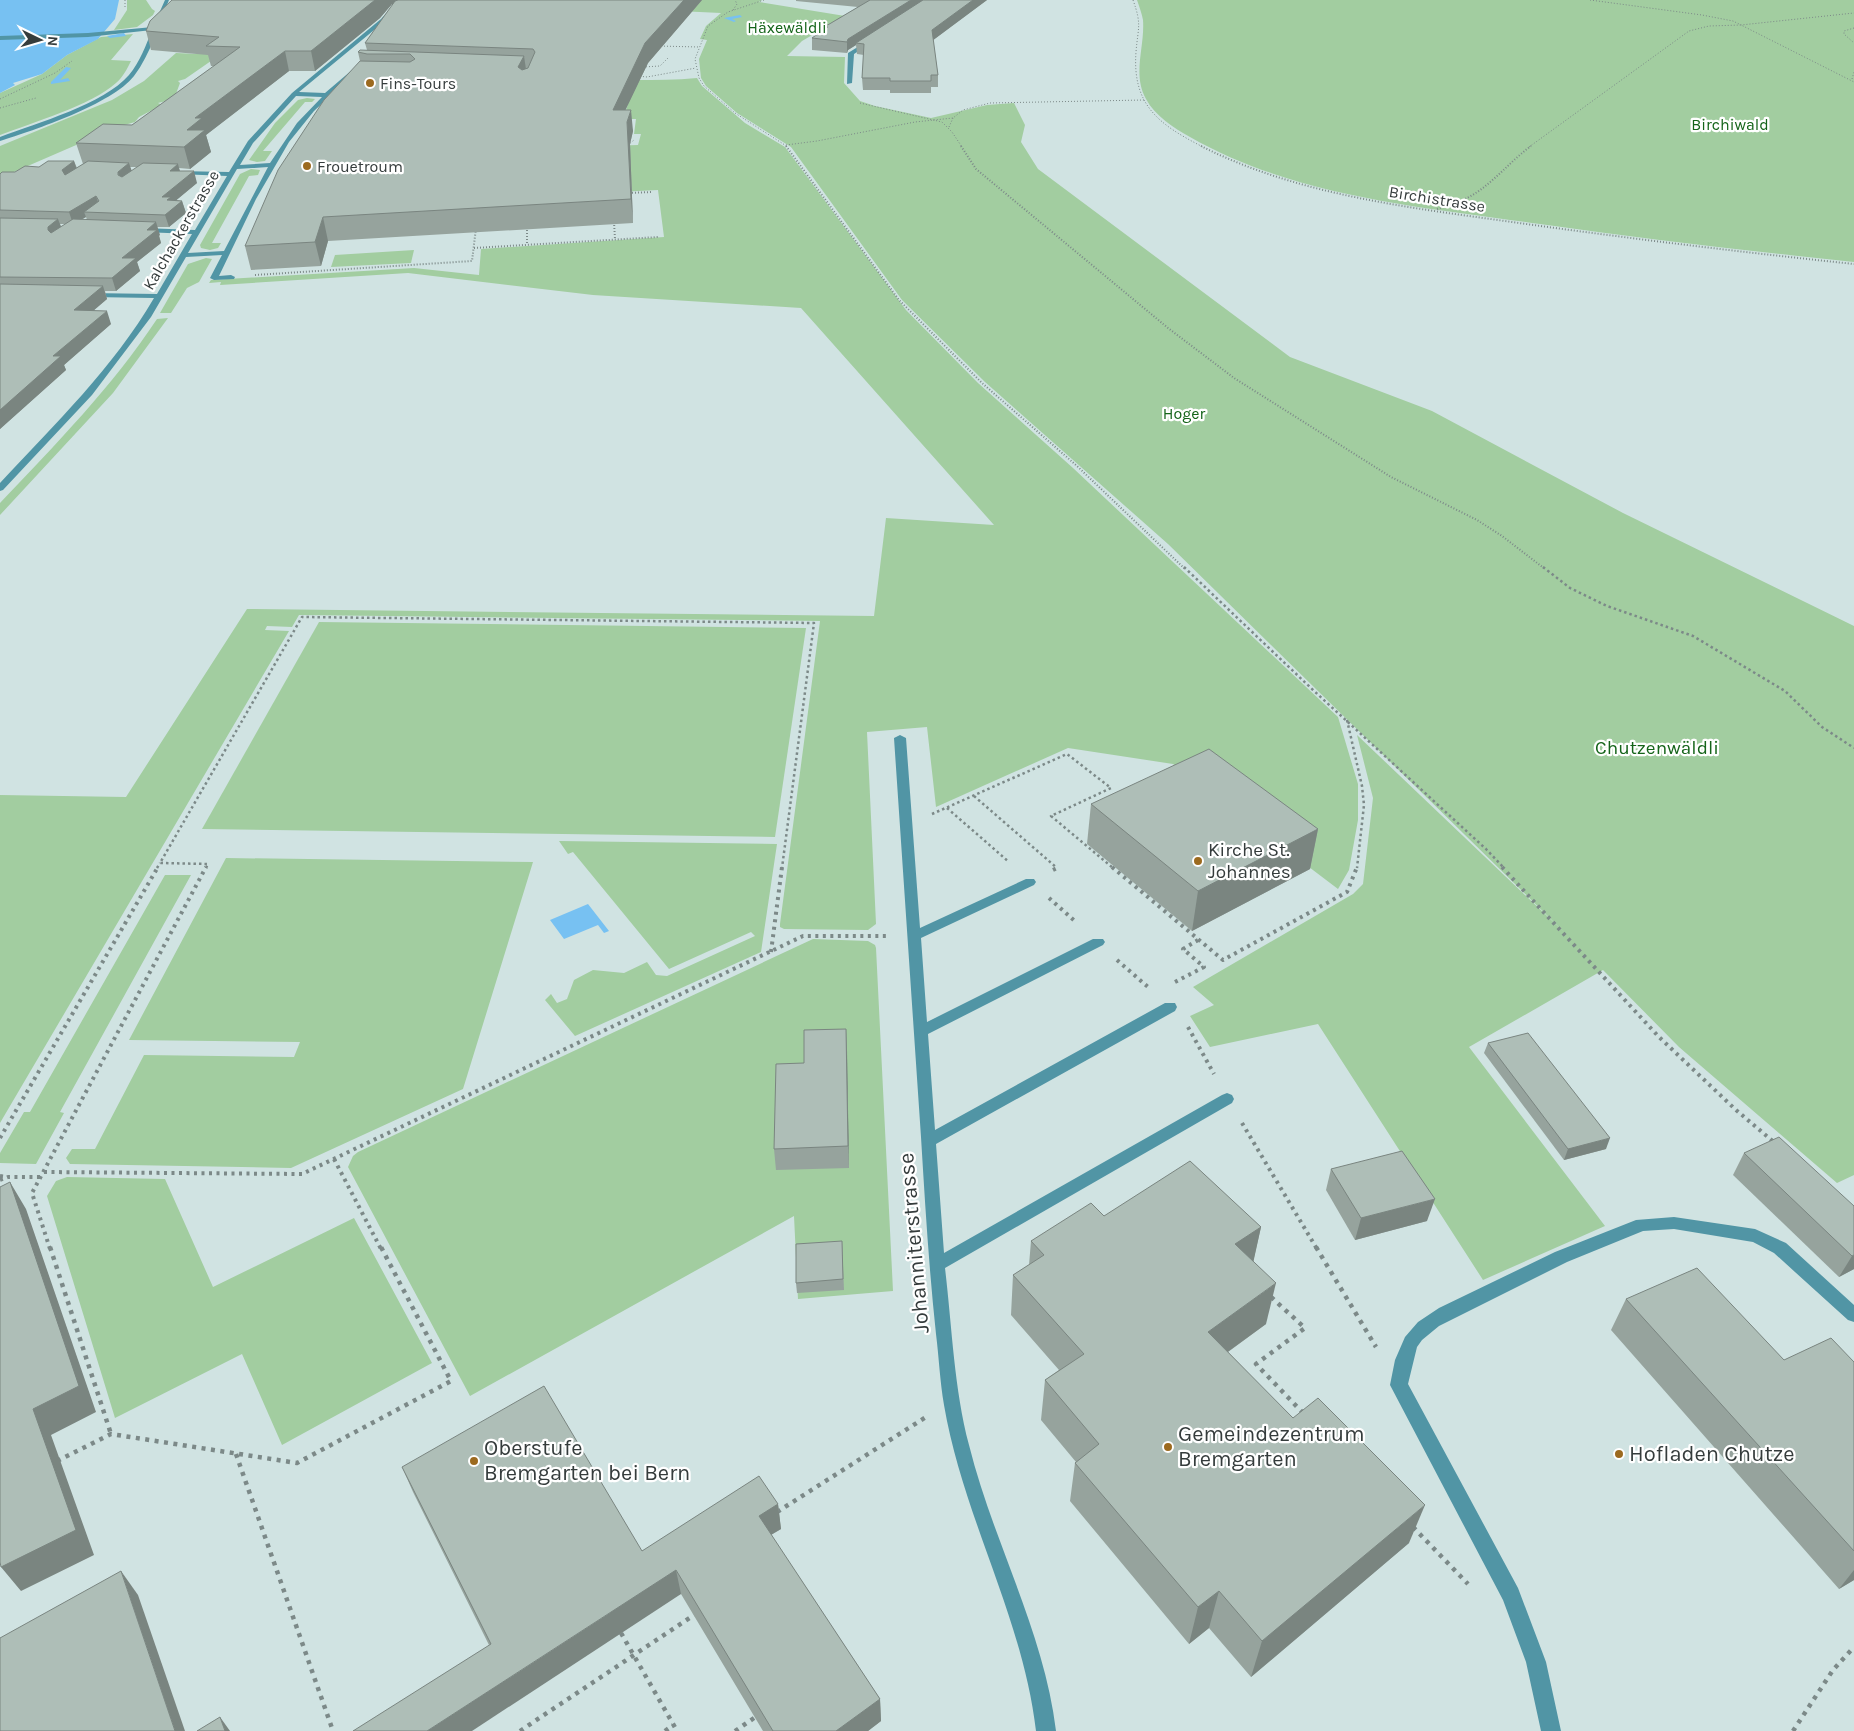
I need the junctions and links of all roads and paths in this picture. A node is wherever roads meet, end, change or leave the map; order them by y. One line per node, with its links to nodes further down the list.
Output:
1 (167, 0): 12 (street)
2 (400, 0): 10 (street, Kalchackerstrasse)
3 (735, 0): 7 (path)
4 (764, 0): 7 (path)
5 (1133, 0): 32 (path, Birchistrasse)
6 (1590, 0): 11 (path)
7 (733, 10): 18 (path)
8 (1854, 13): 11 (path)
9 (392, 17): 10 (street)
10 (383, 20): 30 (street, Kalchackerstrasse)
11 (1741, 25): 27 (path); 45 (path)
12 (156, 28): 14 (street); 36 (street)
13 (1854, 28): 16 (path)
14 (0, 38)
15 (876, 38): 29 (street)
16 (1854, 43)
17 (650, 46): 18 (path)
18 (699, 47): 22 (path)
19 (668, 58): 21 (path)
20 (360, 66): 25 (street)
21 (635, 67)
22 (696, 68): 24 (path); 39 (path)
23 (1854, 72): 27 (path)
24 (631, 76)
25 (348, 77): 26 (street); 31 (street)
26 (357, 77)
27 (1852, 79): 28 (path)
28 (1854, 82)
29 (849, 83)
30 (294, 94): 31 (street); 41 (street, Kalchackerstrasse)
31 (326, 95): 40 (street)
32 (1144, 100): 33 (path); 45 (path, Birchistrasse)
33 (953, 118): 34 (path); 35 (path)
34 (935, 120): 35 (path); 39 (path)
35 (949, 127): 64 (path)
36 (0, 139)
37 (634, 140): 38 (path)
38 (622, 145)
39 (785, 145): 62 (path)
40 (272, 165): 41 (street); 55 (street)
41 (232, 170): 42 (street); 50 (street, Kalchackerstrasse)
42 (173, 172)
43 (651, 192): 44 (path)
44 (621, 193)
45 (1434, 210): 57 (path, Birchistrasse)
46 (614, 222): 52 (path)
47 (477, 223): 54 (path)
48 (527, 227): 53 (path)
49 (136, 230): 50 (street)
50 (195, 232): 56 (street, Kalchackerstrasse)
51 (658, 237): 52 (path)
52 (615, 239): 53 (path)
53 (527, 245): 54 (path)
54 (474, 248): 58 (path)
55 (226, 253): 56 (street); 58 (street)
56 (182, 255): 60 (street, Kalchackerstrasse)
57 (1854, 264)
58 (231, 276)
59 (80, 294): 60 (street)
60 (158, 296): 61 (street, Kalchackerstrasse)
61 (0, 488)
62 (1346, 719): 72 (path); 81 (path)
63 (900, 738): 67 (street, Johanniterstrasse)
64 (1854, 748)
65 (974, 796): 66 (path); 69 (path); 72 (path)
66 (947, 808): 67 (path); 70 (path)
67 (906, 825): 71 (street, Johanniterstrasse)
68 (160, 863): 74 (path); 79 (path); 83 (path)
69 (1057, 868)
70 (1030, 882): 71 (street); 73 (path)
71 (914, 936): 74 (path); 77 (street, Johanniterstrasse)
72 (1198, 939): 75 (path)
73 (1098, 942): 75 (path); 77 (street)
74 (771, 952): 82 (path)
75 (1155, 993): 76 (path)
76 (1170, 1007): 78 (path); 80 (street)
77 (920, 1032): 80 (street, Johanniterstrasse)
78 (1227, 1099): 88 (street); 91 (path)
79 (0, 1138)
80 (928, 1141): 88 (street, Johanniterstrasse)
81 (1780, 1147)
82 (334, 1159): 83 (path); 95 (path)
83 (44, 1172): 86 (path)
84 (0, 1176): 85 (path)
85 (8, 1177): 86 (path); 87 (path)
86 (40, 1177): 93 (path)
87 (0, 1180)
88 (937, 1265): 111 (street, Johanniterstrasse)
89 (1265, 1291): 92 (path)
90 (1854, 1315): 91 (street)
91 (1399, 1385): 99 (street)
92 (1311, 1420)
93 (111, 1434): 95 (path); 96 (path)
94 (895, 1436): 97 (path)
95 (236, 1454): 106 (path)
96 (51, 1463)
97 (771, 1515)
98 (1405, 1519): 99 (path)
99 (1511, 1595): 112 (street)
100 (694, 1615): 103 (path)
101 (621, 1633): 103 (path)
102 (1854, 1648): 113 (path)
103 (633, 1655): 105 (path); 107 (path)
104 (754, 1718): 110 (path)
105 (673, 1725): 108 (path); 109 (path)
106 (333, 1731)
107 (520, 1731)
108 (665, 1731)
109 (677, 1731)
110 (735, 1731)
111 (1046, 1731)
112 (1551, 1731)
113 (1794, 1731)

